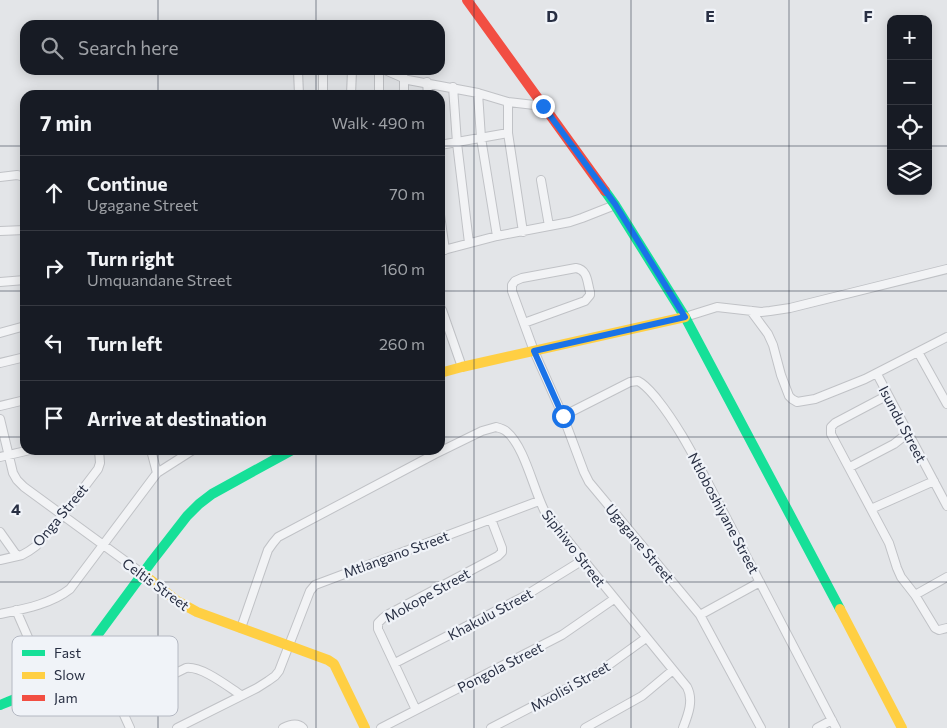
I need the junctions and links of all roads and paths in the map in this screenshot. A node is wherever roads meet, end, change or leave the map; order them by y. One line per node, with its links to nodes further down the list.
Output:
1 (467, 0): 18 (street)
2 (298, 75): 10 (street)
3 (323, 75): 11 (street)
4 (352, 75): 12 (street)
5 (379, 75): 13 (street)
6 (397, 75): 7 (street)
7 (404, 78): 8 (street); 14 (street)
8 (427, 82): 9 (street); 15 (street)
9 (453, 88): 16 (street); 21 (street)
10 (298, 90)
11 (323, 90)
12 (351, 90)
13 (379, 90)
14 (404, 90)
15 (428, 90)
16 (478, 93): 17 (street); 20 (street)
17 (508, 102): 18 (street); 19 (street)
18 (543, 106): 26 (street)
19 (508, 133): 20 (street); 30 (street)
20 (481, 138): 21 (street); 31 (street)
21 (457, 143): 22 (street); 32 (street)
22 (445, 144)
23 (20, 176): 24 (street)
24 (0, 177)
25 (541, 180): 27 (street)
26 (615, 204): 27 (street); 38 (street)
27 (549, 226): 30 (street)
28 (20, 230): 29 (street)
29 (0, 231)
30 (523, 232): 31 (street)
31 (497, 236): 32 (street)
32 (469, 243): 33 (street)
33 (445, 249)
34 (947, 269): 37 (street)
35 (20, 280): 36 (street)
36 (0, 282)
37 (752, 311): 38 (street); 50 (street)
38 (685, 317): 44 (street); 117 (street)
39 (445, 318): 48 (street)
40 (524, 322): 40 (street, Ugagane Street); 44 (street, Ugagane Street)
41 (20, 327): 42 (street)
42 (0, 333)
43 (947, 337): 45 (street, Isundu Street)
44 (534, 351): 48 (street); 55 (street, Ugagane Street)
45 (918, 352): 50 (street, Isundu Street); 53 (street)
46 (20, 358): 47 (street)
47 (0, 363)
48 (462, 366): 49 (street)
49 (445, 371)
50 (877, 374): 51 (street, Isundu Street)
51 (888, 395): 57 (street, Isundu Street); 67 (street)
52 (20, 401): 54 (street)
53 (947, 404)
54 (0, 406)
55 (563, 416): 84 (street, Ntloboshiyane Street); 89 (street, Ugagane Street)
56 (0, 420): 60 (street, Celtis Street)
57 (908, 433): 67 (street); 69 (street, Isundu Street)
58 (445, 449): 72 (street, Siphiwo Street)
59 (20, 452): 60 (street)
60 (8, 455): 66 (street); 75 (street, Celtis Street)
61 (100, 455): 75 (street, Onga Street)
62 (152, 455): 68 (street)
63 (186, 455): 68 (street)
64 (283, 455): 82 (street)
65 (433, 455): 90 (street, Siphiwo Street)
66 (0, 457)
67 (850, 468): 74 (street)
68 (157, 474): 78 (street)
69 (934, 481): 71 (street, Isundu Street); 74 (street)
70 (947, 486): 71 (street)
71 (939, 491): 73 (street, Isundu Street)
72 (539, 501): 76 (street, Mtlangano Street); 81 (street, Siphiwo Street)
73 (947, 506)
74 (871, 509): 85 (street)
75 (63, 515): 78 (street, Celtis Street); 79 (street, Onga Street)
76 (491, 520): 95 (street, Mtlangano Street); 96 (street, Mokope Street)
77 (0, 532): 79 (street)
78 (103, 546): 82 (street, Celtis Street); 87 (street)
79 (17, 556): 80 (street, Onga Street)
80 (0, 560)
81 (583, 560): 86 (street, Siphiwo Street); 96 (street, Khakulu Street)
82 (143, 574): 90 (street, Celtis Street); 93 (street)
83 (947, 577): 85 (street)
84 (760, 582): 89 (street); 104 (street, Ntloboshiyane Street)
85 (915, 595): 91 (street)
86 (614, 599): 94 (street, Siphiwo Street); 102 (street, Pongola Street)
87 (16, 610): 88 (street); 92 (street)
88 (0, 614)
89 (700, 614): 114 (street, Ugagane Street)
90 (241, 628): 95 (street, Celtis Street)
91 (947, 628)
92 (27, 636)
93 (98, 636)
94 (646, 638): 97 (street, Siphiwo Street); 111 (street, Mxolisi Street)
95 (289, 646): 99 (street, Mtlangano Street); 109 (street, Celtis Street)
96 (394, 663): 102 (street, Mokope Street)
97 (673, 670): 112 (street); 113 (street, Siphiwo Street)
98 (178, 672): 99 (street)
99 (241, 695): 106 (street, Mtlangano Street)
100 (12, 700): 101 (street)
101 (0, 705)
102 (416, 710): 110 (street, Pongola Street)
103 (125, 716): 105 (street)
104 (832, 720): 115 (street); 116 (street, Ntloboshiyane Street)
105 (130, 728)
106 (177, 728)
107 (283, 728): 108 (street)
108 (303, 728)
109 (365, 728)
110 (381, 728)
111 (491, 728)
112 (585, 728)
113 (683, 728)
114 (761, 728)
115 (817, 728)
116 (836, 728)
117 (902, 728)

